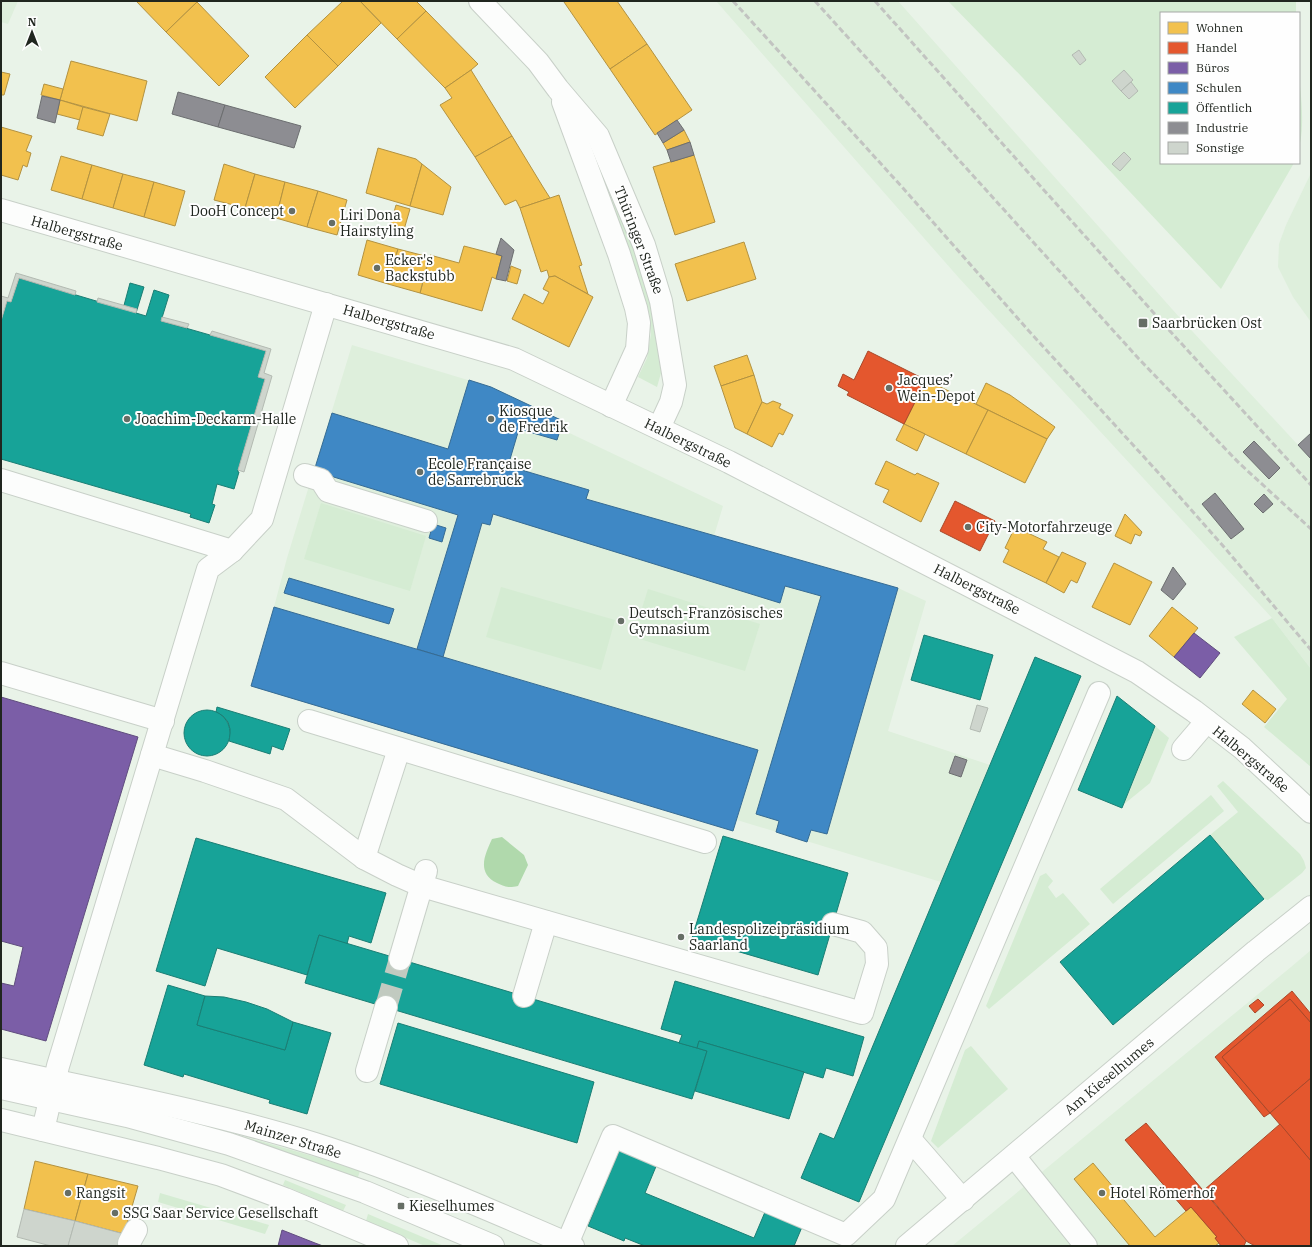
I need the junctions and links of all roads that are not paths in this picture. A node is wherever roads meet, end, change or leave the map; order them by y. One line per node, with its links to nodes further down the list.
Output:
1 (480, 1): 2 (street, Thüringer Straße)
2 (558, 89): 5 (street, Thüringer Straße); 6 (street, Thüringer Straße)
3 (1, 210): 4 (street, Halbergstraße)
4 (326, 304): 5 (street, Halbergstraße); 10 (street)
5 (611, 406): 6 (street, Halbergstraße)
6 (659, 428): 15 (street, Halbergstraße)
7 (305, 475): 9 (street)
8 (1, 480): 10 (street)
9 (426, 521)
10 (232, 551): 13 (street)
11 (1, 673): 13 (street)
12 (1099, 693): 35 (street)
13 (163, 720): 18 (street)
14 (309, 721): 16 (street)
15 (1207, 721): 17 (street); 19 (street, Halbergstraße)
16 (399, 749): 20 (street); 21 (street)
17 (1183, 749)
18 (152, 755): 21 (street); 33 (street)
19 (1311, 812)
20 (705, 842)
21 (364, 858): 22 (street)
22 (424, 878): 24 (street); 26 (street)
23 (1311, 907): 36 (street, Am Kieselhumes)
24 (546, 922): 25 (street); 27 (street)
25 (833, 924)
26 (400, 959)
27 (524, 996)
28 (386, 1007): 30 (street)
29 (1, 1069): 33 (street, Mainzer Straße)
30 (367, 1071)
31 (1, 1088): 33 (street)
32 (1, 1102): 33 (street)
33 (49, 1105): 34 (street, Mainzer Straße); 38 (street, Mainzer Straße); 39 (street, Mainzer Straße); 40 (street); 41 (street)
34 (1, 1120)
35 (910, 1139): 37 (street); 38 (street)
36 (1014, 1156): 37 (street, Am Kieselhumes); 43 (street)
37 (963, 1200): 42 (street, Am Kieselhumes)
38 (570, 1245)
39 (397, 1246)
40 (458, 1246)
41 (493, 1246)
42 (908, 1246)
43 (1086, 1246)

